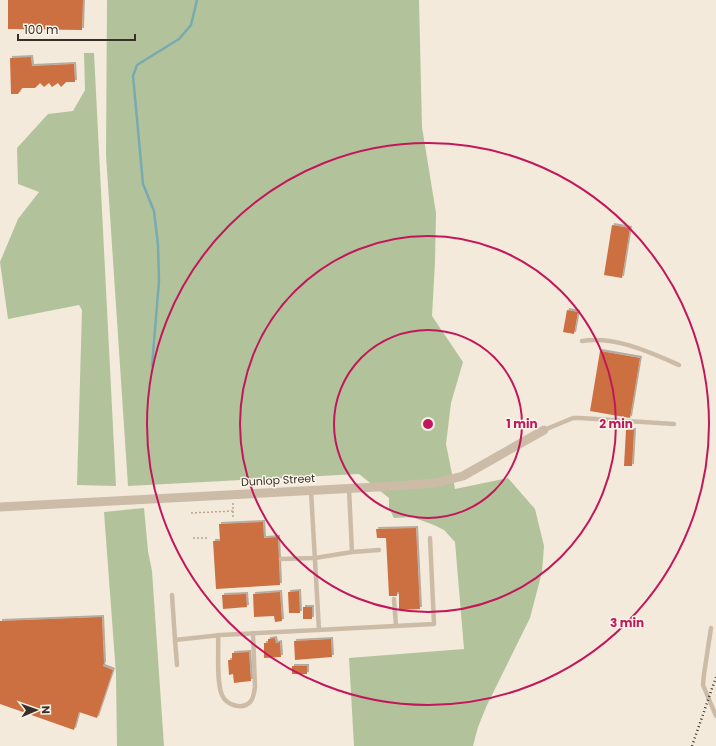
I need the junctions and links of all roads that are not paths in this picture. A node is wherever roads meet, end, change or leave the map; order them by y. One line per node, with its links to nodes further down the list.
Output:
1 (582, 341): 2 (lane)
2 (679, 365)
3 (674, 424): 4 (lane)
4 (544, 430): 5 (street, Dunlop Street)
5 (349, 489): 6 (street, Dunlop Street); 10 (lane)
6 (311, 491): 7 (street, Dunlop Street); 11 (lane)
7 (0, 507)
8 (430, 538): 15 (lane)
9 (379, 550): 10 (lane)
10 (352, 552): 11 (lane)
11 (315, 558): 12 (lane); 17 (lane)
12 (282, 559)
13 (172, 595): 20 (lane)
14 (394, 599): 15 (lane)
15 (396, 626): 17 (lane)
16 (711, 628): 22 (lane)
17 (319, 630): 18 (lane)
18 (253, 633): 19 (lane); 19 (lane)
19 (218, 635): 20 (lane)
20 (175, 640): 21 (lane)
21 (177, 665)
22 (716, 716)

